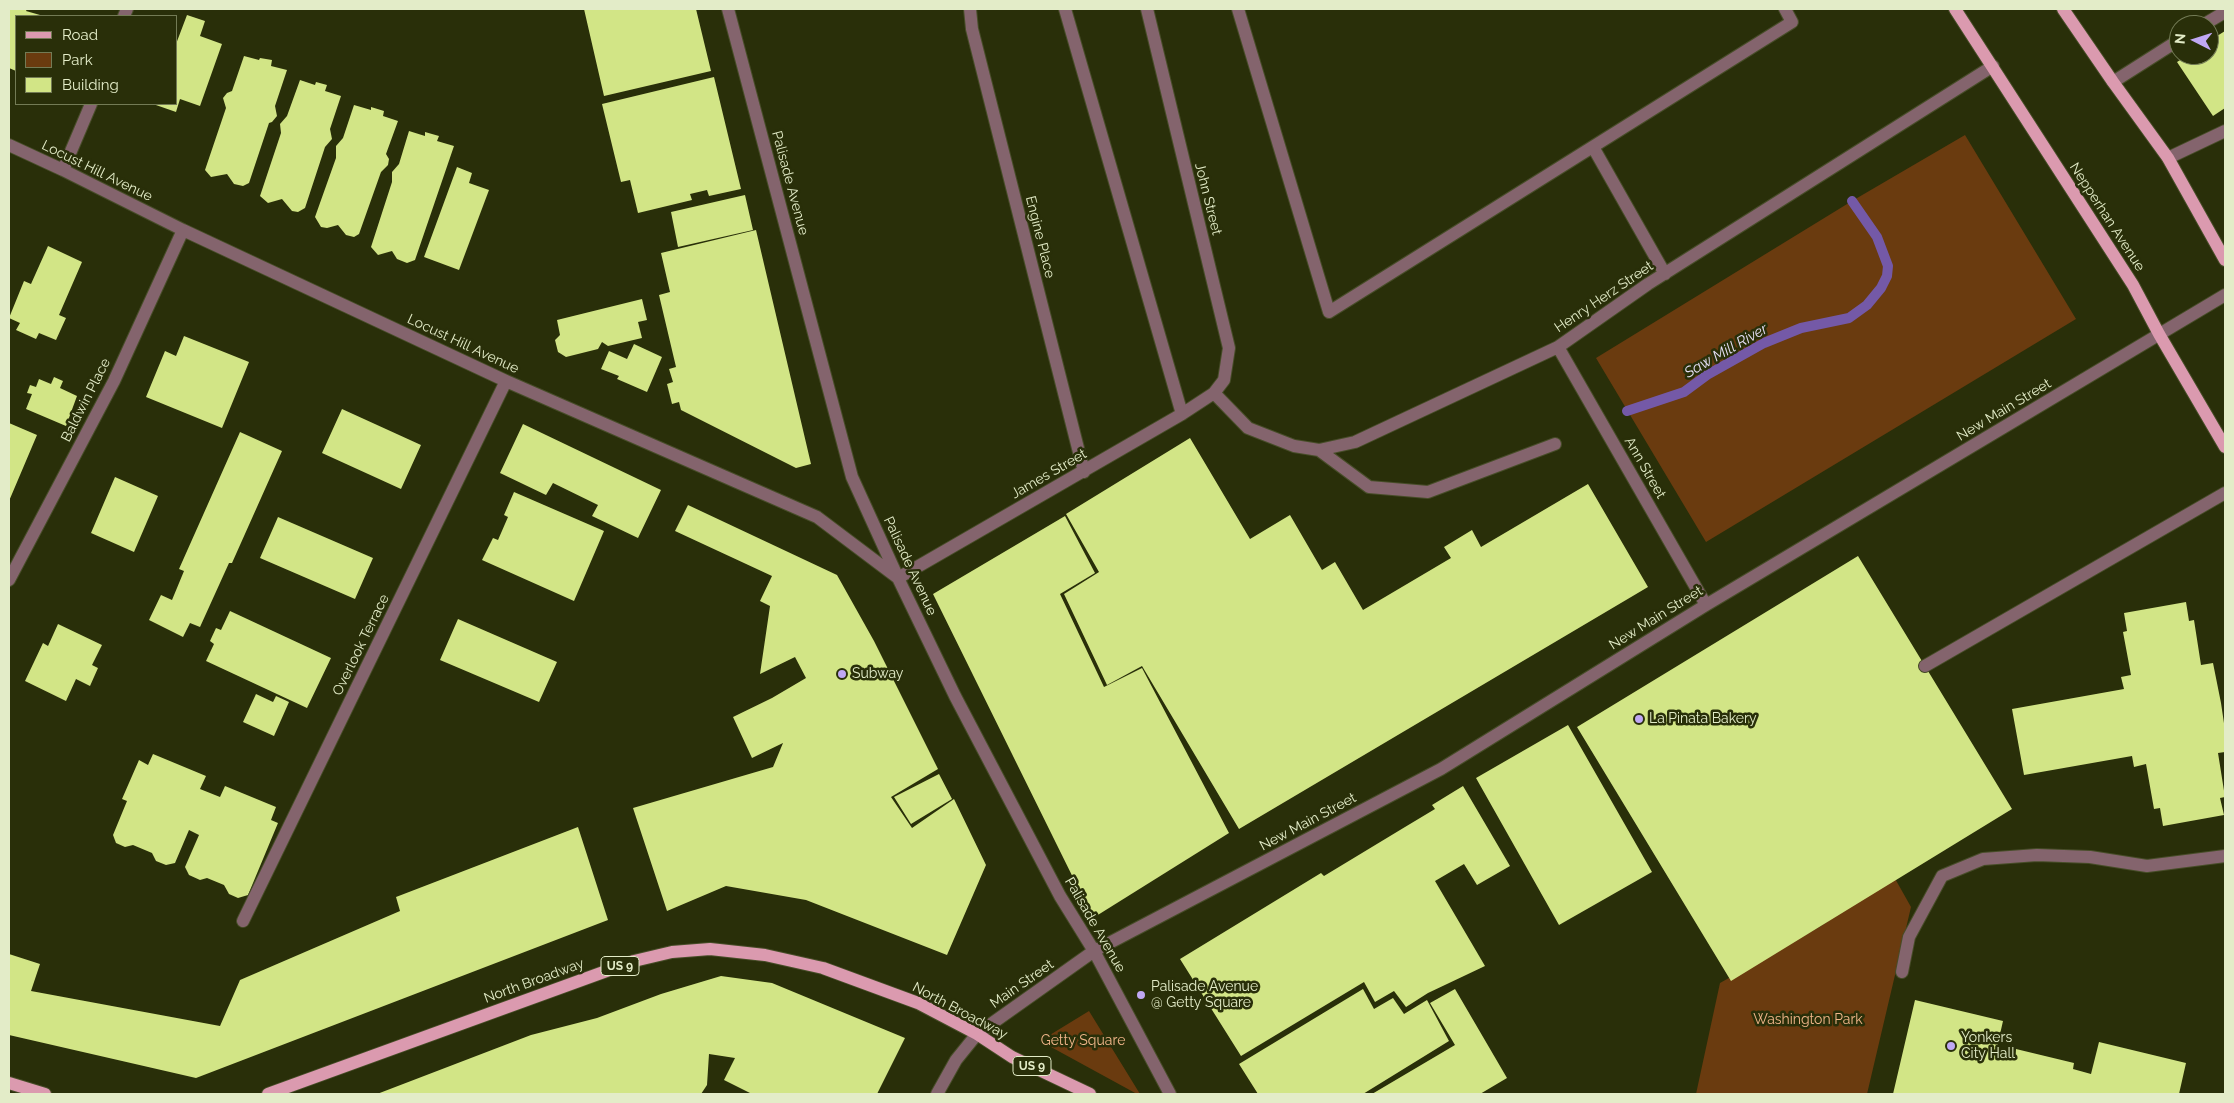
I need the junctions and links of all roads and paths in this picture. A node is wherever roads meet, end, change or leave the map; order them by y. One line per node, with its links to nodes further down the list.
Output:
1 (728, 9): 32 (street, Palisade Avenue)
2 (970, 9): 30 (street, Engine Place)
3 (1065, 9): 26 (street)
4 (1147, 9): 25 (street, John Street)
5 (1238, 9): 15 (street)
6 (1785, 9): 15 (street)
7 (1955, 9): 10 (main road, Nepperhan Avenue)
8 (2063, 9): 11 (main road)
9 (2169, 46): 11 (street)
10 (1993, 66): 20 (street, Henry Herz Street); 22 (main road, Nepperhan Avenue)
11 (2113, 82): 16 (main road)
12 (91, 105): 17 (street)
13 (2225, 131): 16 (street)
14 (9, 145): 17 (street, Locust Hill Avenue)
15 (1593, 147): 20 (street)
16 (2168, 158): 19 (main road)
17 (63, 170): 18 (street, Locust Hill Avenue)
18 (183, 230): 24 (street, Locust Hill Avenue); 33 (street, Baldwin Place)
19 (2225, 260)
20 (1665, 274): 23 (street, Henry Herz Street)
21 (2225, 295): 22 (street, New Main Street)
22 (2159, 334): 28 (main road, Nepperhan Avenue); 34 (street, New Main Street)
23 (1558, 347): 29 (street, Henry Herz Street); 34 (street, Ann Street)
24 (506, 381): 32 (street, Locust Hill Avenue); 37 (street, Overlook Terrace)
25 (1214, 393): 26 (street, James Street); 29 (street, Henry Herz Street)
26 (1182, 414): 30 (street, James Street)
27 (1555, 444): 29 (street)
28 (2225, 447)
29 (1318, 450)
30 (1084, 472): 32 (street, James Street)
31 (2225, 493): 35 (street)
32 (898, 578): 38 (street, Palisade Avenue)
33 (9, 580)
34 (1706, 605): 38 (street, New Main Street)
35 (1925, 666)
36 (2225, 856): 39 (street)
37 (243, 921)
38 (1094, 951): 40 (street, Main Street); 46 (street, Palisade Avenue)
39 (1902, 972)
40 (977, 1034): 42 (main road, North Broadway / US 9); 44 (street, Main Street); 45 (main road, North Broadway / US 9)
41 (9, 1083): 43 (main road)
42 (277, 1093)
43 (45, 1094)
44 (937, 1094)
45 (1090, 1094)
46 (1170, 1094)

